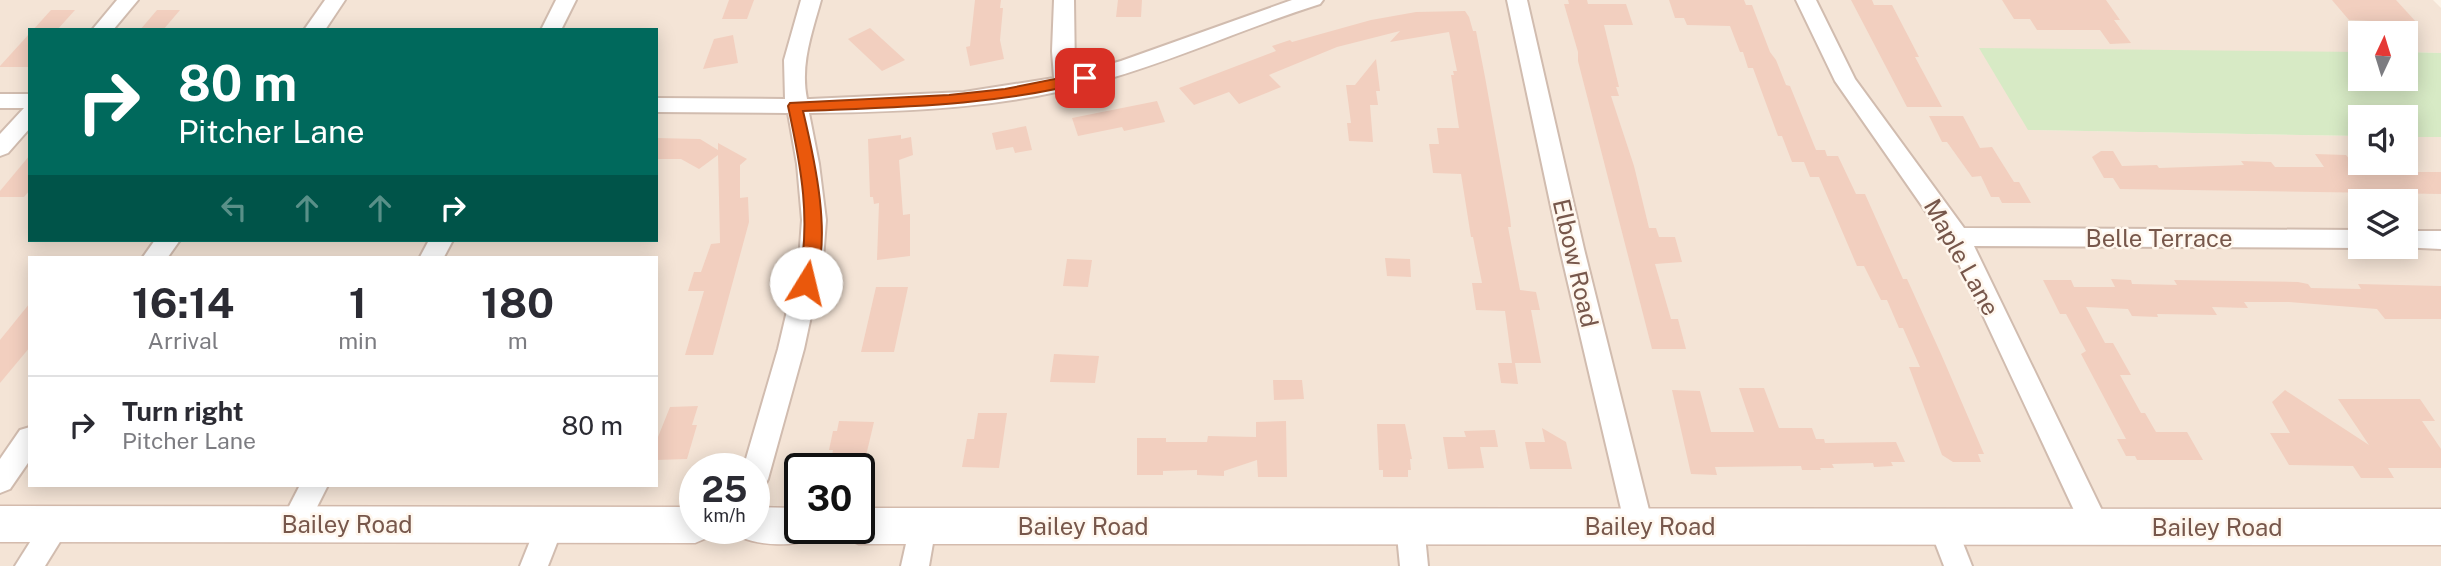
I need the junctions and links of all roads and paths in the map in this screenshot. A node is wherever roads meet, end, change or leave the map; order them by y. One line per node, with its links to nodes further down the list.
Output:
1 (128, 0): 9 (street)
2 (335, 0): 10 (street)
3 (566, 0): 11 (street)
4 (811, 0): 16 (street)
5 (1064, 0): 12 (street)
6 (1312, 0): 12 (street)
7 (1517, 0): 37 (street, Elbow Road)
8 (1806, 0): 19 (street, Maple Lane)
9 (104, 28)
10 (315, 28)
11 (552, 28)
12 (1065, 83): 16 (street)
13 (0, 101): 14 (street)
14 (28, 101)
15 (658, 105): 16 (street)
16 (795, 106): 26 (street)
17 (28, 116): 18 (street)
18 (0, 148)
19 (1956, 237): 20 (street, Belle Terrace); 39 (street, Maple Lane)
20 (2348, 239)
21 (2418, 240): 22 (street)
22 (2441, 240)
23 (166, 242): 24 (street)
24 (156, 256)
25 (28, 441): 27 (street)
26 (761, 453)
27 (0, 481)
28 (313, 487): 31 (street)
29 (0, 524): 30 (street, Bailey Road)
30 (57, 524): 31 (street, Bailey Road); 41 (street)
31 (294, 524): 32 (street, Bailey Road)
32 (550, 525): 33 (street, Bailey Road); 42 (street)
33 (679, 525)
34 (875, 526): 35 (street, Bailey Road)
35 (922, 526): 36 (street, Bailey Road); 43 (street)
36 (1410, 526): 37 (street, Bailey Road); 44 (street)
37 (1639, 526): 38 (street, Bailey Road)
38 (1943, 527): 39 (street, Bailey Road); 45 (street)
39 (2096, 527): 40 (street, Bailey Road)
40 (2441, 527)
41 (29, 566)
42 (534, 566)
43 (915, 566)
44 (1414, 566)
45 (1958, 566)

